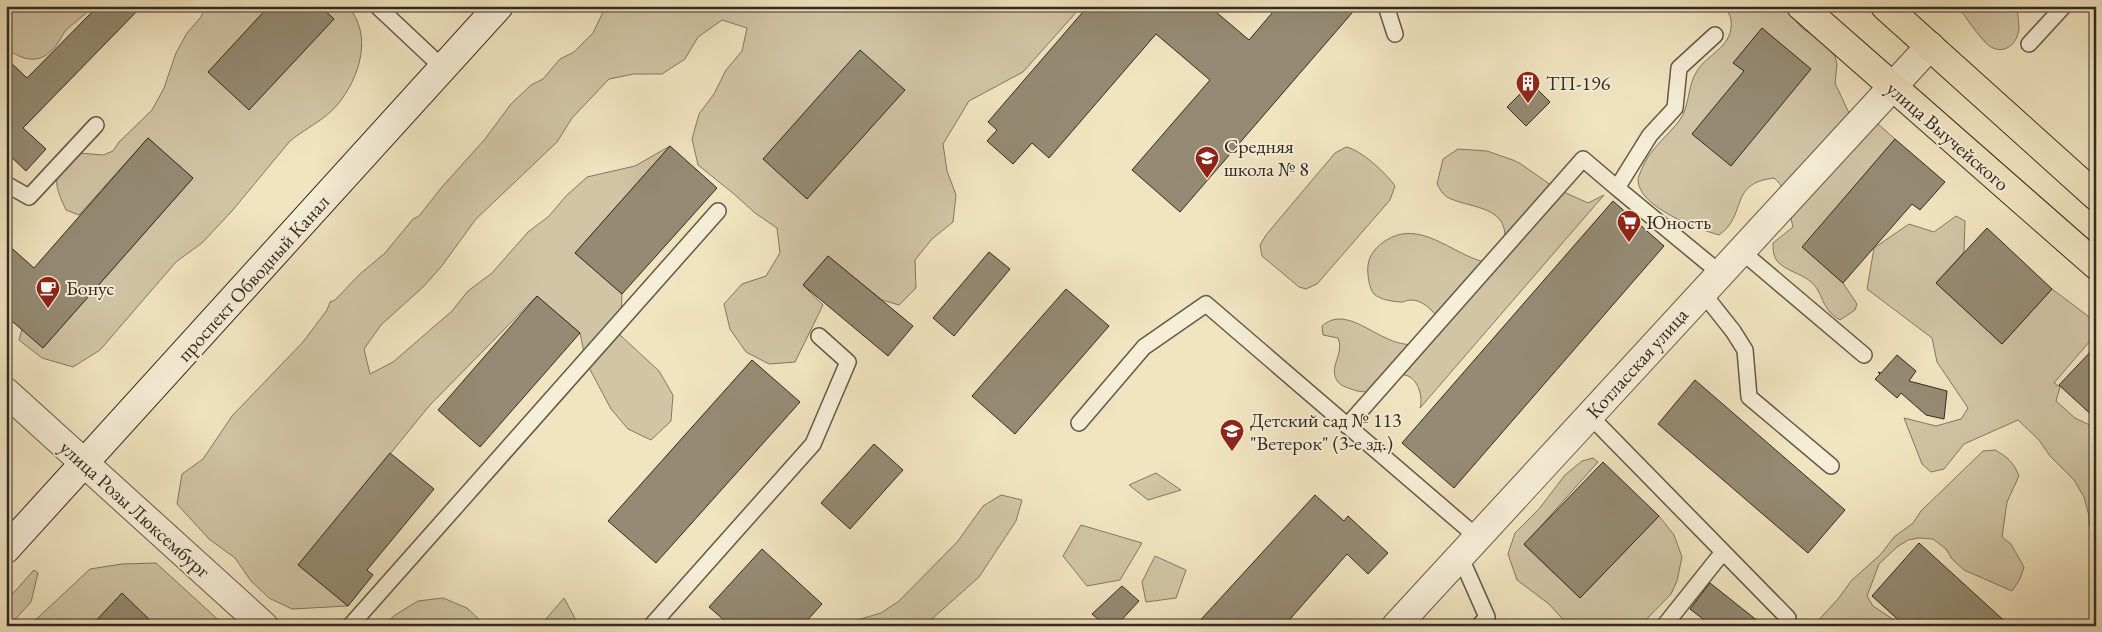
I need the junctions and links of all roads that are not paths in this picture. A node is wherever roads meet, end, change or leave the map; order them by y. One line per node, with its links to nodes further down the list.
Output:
1 (377, 6): 11 (lane)
2 (499, 6): 11 (street, проспект Обводный Канал)
3 (1386, 6): 7 (lane)
4 (1801, 6): 12 (main road, улица Выучейского)
5 (1885, 6): 10 (main road)
6 (2064, 6): 9 (lane)
7 (1395, 34)
8 (1715, 35): 15 (lane)
9 (2029, 44)
10 (1930, 46): 12 (street, Котласская улица); 16 (main road)
11 (443, 68): 27 (street, проспект Обводный Канал)
12 (1886, 94): 18 (street, Котласская улица); 19 (main road, улица Выучейского)
13 (96, 126): 14 (lane)
14 (6, 184)
15 (1617, 188): 20 (lane); 26 (lane)
16 (2096, 196)
17 (718, 211): 34 (lane)
18 (1740, 250): 20 (street, Котласская улица); 22 (lane)
19 (2096, 266)
20 (1711, 282): 24 (street, Котласская улица); 28 (lane)
21 (818, 336): 35 (lane)
22 (1864, 354)
23 (6, 392): 27 (street, улица Розы Люксембург)
24 (1589, 415): 29 (street, Котласская улица); 31 (lane)
25 (1079, 423): 26 (lane)
26 (1347, 426): 29 (lane)
27 (84, 462): 30 (street, проспект Обводный Канал); 33 (street, улица Розы Люксембург)
28 (1831, 466)
29 (1468, 547): 36 (street, Котласская улица); 37 (lane)
30 (6, 549)
31 (1723, 552): 32 (lane); 38 (lane)
32 (1788, 618)
33 (264, 626)
34 (350, 626)
35 (652, 626)
36 (1396, 626)
37 (1479, 626)
38 (1664, 626)

